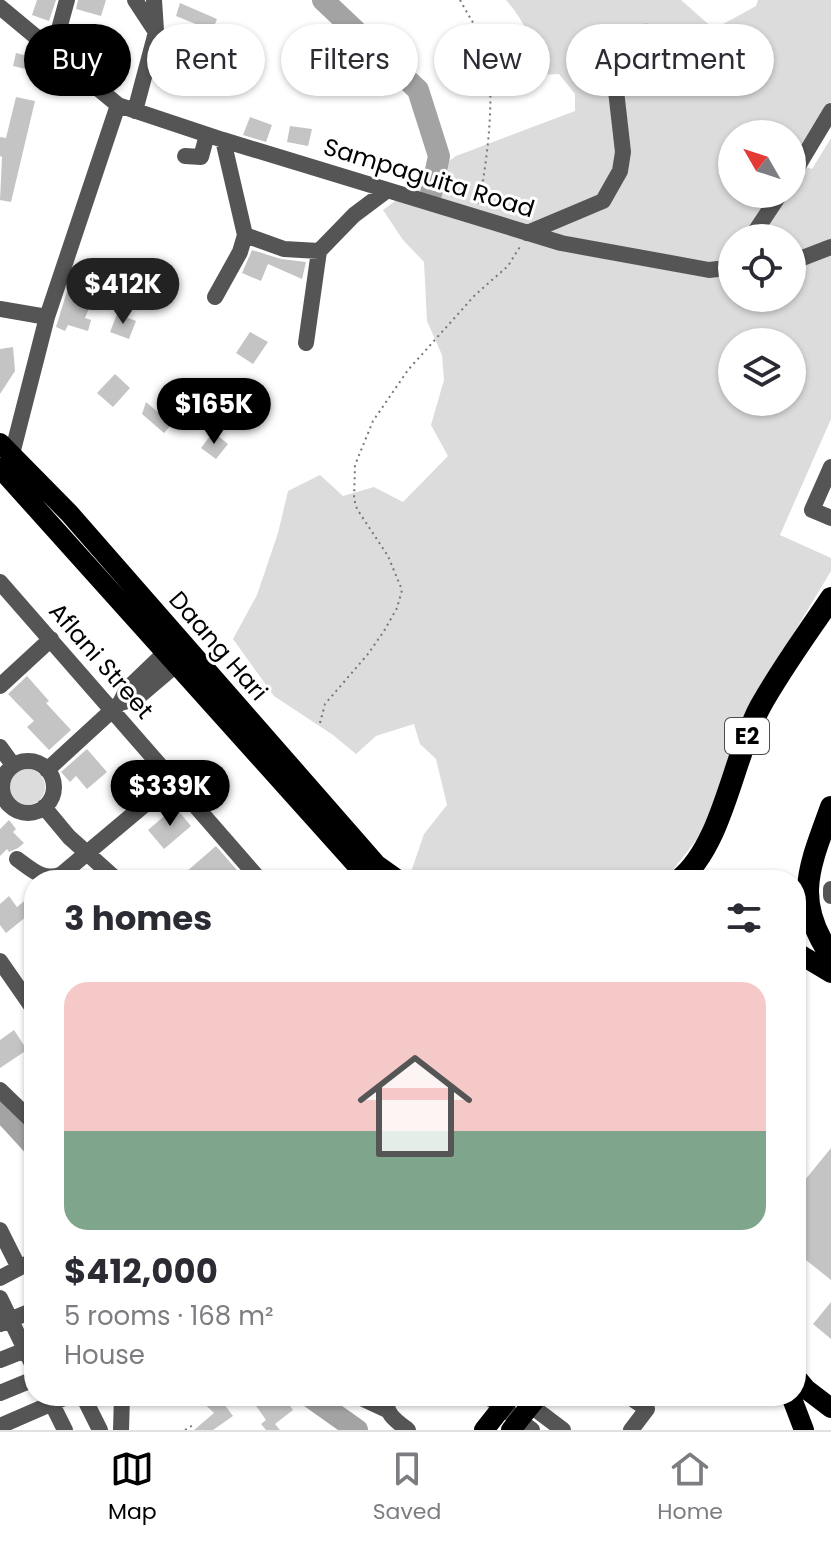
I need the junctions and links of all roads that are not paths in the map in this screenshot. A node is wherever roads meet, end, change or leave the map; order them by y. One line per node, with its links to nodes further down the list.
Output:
1 (67, 0): 5 (street)
2 (135, 0): 6 (street)
3 (154, 0): 7 (street)
4 (0, 7): 8 (street)
5 (60, 24)
6 (151, 24)
7 (156, 24)
8 (24, 27)
9 (147, 66): 13 (street)
10 (107, 96): 12 (street)
11 (617, 96): 19 (street)
12 (118, 105): 13 (street, Sampaguita Road); 27 (street)
13 (135, 111): 15 (street, Sampaguita Road)
14 (831, 111): 16 (street)
15 (215, 138): 17 (street); 18 (street, Sampaguita Road); 20 (street)
16 (806, 153)
17 (185, 156)
18 (386, 191): 19 (street, Sampaguita Road); 22 (street)
19 (527, 233): 24 (street, Sampaguita Road)
20 (245, 235): 22 (street); 25 (street)
21 (831, 247): 23 (street)
22 (319, 251): 28 (street)
23 (806, 257)
24 (718, 269)
25 (215, 297)
26 (0, 309): 27 (street)
27 (47, 317): 29 (street)
28 (306, 343)
29 (4, 455): 35 (main road, Daang Hari)
30 (831, 467): 31 (street)
31 (831, 518)
32 (0, 582): 34 (street, Aflani Street)
33 (831, 598): 52 (highway, E2)
34 (51, 639): 36 (street); 37 (street, Aflani Street)
35 (177, 653): 37 (street); 51 (main road, Daang Hari)
36 (0, 686)
37 (117, 706): 40 (street); 41 (street, Aflani Street)
38 (0, 747): 39 (street)
39 (13, 765): 40 (street); 42 (street)
40 (47, 770): 43 (street)
41 (174, 780): 45 (street); 50 (street, Aflani Street)
42 (4, 806): 43 (street)
43 (44, 807): 45 (street)
44 (831, 807): 55 (highway)
45 (88, 854): 48 (street); 49 (street)
46 (17, 859): 47 (street)
47 (33, 870)
48 (67, 870)
49 (106, 870)
50 (251, 870)
51 (374, 870)
52 (688, 870)
53 (831, 889): 54 (street)
54 (831, 896)
55 (831, 956)
56 (806, 958): 58 (main road)
57 (0, 961): 59 (street)
58 (831, 973)
59 (24, 996)
60 (0, 1090): 61 (street)
61 (24, 1112)
62 (0, 1230): 63 (street)
63 (24, 1260)
64 (24, 1266): 65 (street)
65 (0, 1278)
66 (0, 1298): 67 (street)
67 (6, 1322): 68 (street)
68 (24, 1342)
69 (24, 1350): 70 (street)
70 (0, 1360)
71 (24, 1383): 73 (street)
72 (806, 1389): 81 (main road)
73 (0, 1393)
74 (38, 1406): 83 (street)
75 (53, 1406): 84 (street)
76 (88, 1406): 85 (street)
77 (122, 1406): 86 (street)
78 (388, 1406): 87 (street)
79 (643, 1406): 90 (street)
80 (795, 1406): 91 (main road)
81 (831, 1408)
82 (516, 1409): 88 (main road); 89 (street)
83 (0, 1426)
84 (65, 1430)
85 (100, 1430)
86 (121, 1430)
87 (408, 1430)
88 (484, 1430)
89 (563, 1430)
90 (631, 1430)
91 (804, 1430)

